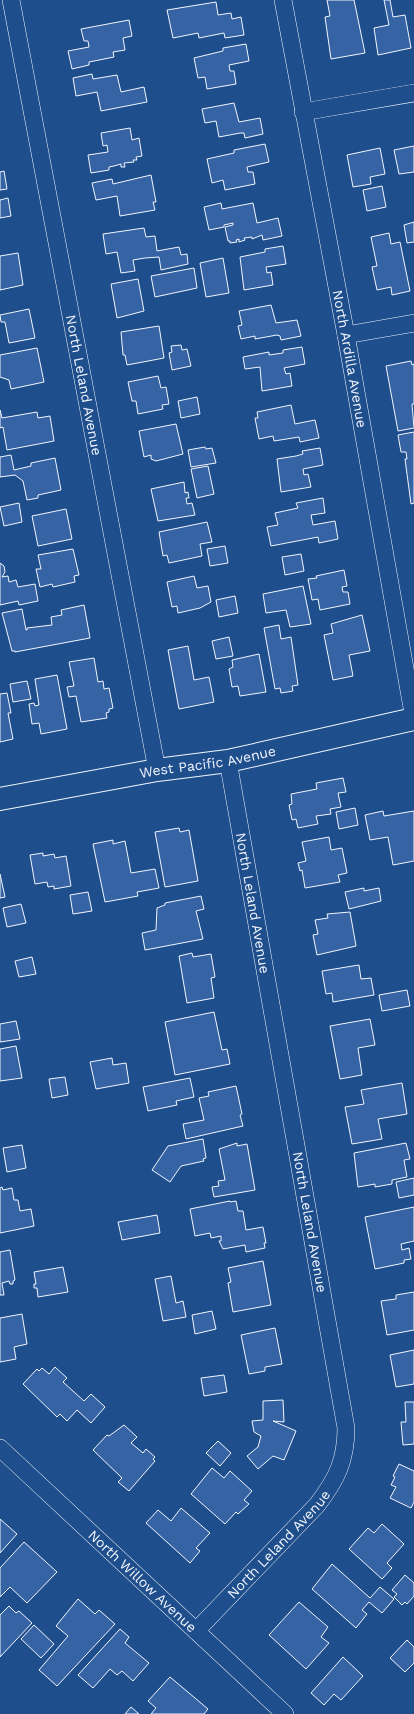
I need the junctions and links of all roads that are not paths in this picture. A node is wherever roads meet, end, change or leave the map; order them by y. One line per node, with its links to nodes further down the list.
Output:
1 (10, 0): 9 (street, North Leland Avenue)
2 (283, 0): 4 (street, North Ardilla Avenue)
3 (414, 93): 4 (street)
4 (303, 112): 6 (street, North Ardilla Avenue)
5 (414, 323): 6 (street)
6 (346, 335): 7 (street, North Ardilla Avenue)
7 (414, 719): 8 (street, West Pacific Avenue)
8 (228, 761): 9 (street, West Pacific Avenue); 12 (street, North Leland Avenue)
9 (156, 770): 10 (street, West Pacific Avenue)
10 (0, 799)
11 (0, 1448): 12 (street, North Willow Avenue)
12 (196, 1631): 13 (street, North Willow Avenue)
13 (286, 1714)

